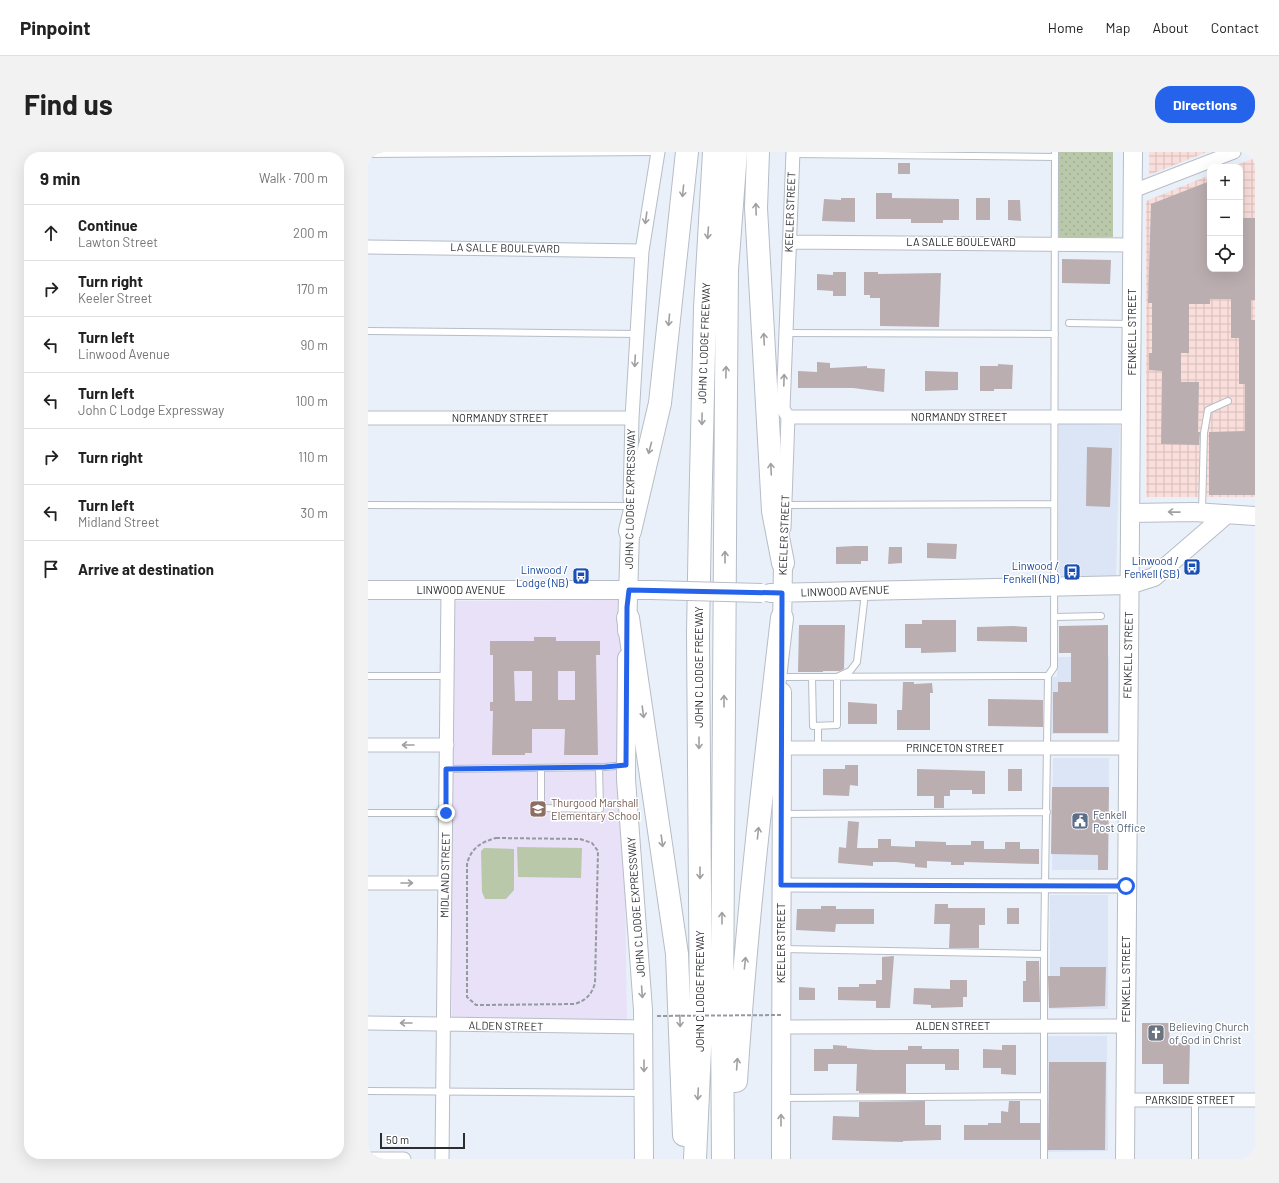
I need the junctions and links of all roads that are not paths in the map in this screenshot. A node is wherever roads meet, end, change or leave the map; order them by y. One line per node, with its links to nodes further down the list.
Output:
1 (658, 152): 9 (lane); 16 (street, JOHN C LODGE EXPRESSWAY, one-way to 16)
2 (687, 152): 37 (highway, one-way to 37)
3 (714, 152): 97 (highway, JOHN C LODGE FREEWAY, one-way to 97)
4 (736, 152): 98 (highway, JOHN C LODGE FREEWAY, one-way to 4)
5 (758, 152): 38 (highway, one-way to 5)
6 (1133, 152): 11 (street, FENKELL STREET)
7 (1234, 152): 11 (street)
8 (793, 153): 10 (lane); 12 (street, KEELER STREET)
9 (368, 154)
10 (1055, 155): 13 (lane)
11 (1133, 190): 14 (street, FENKELL STREET)
12 (789, 242): 13 (street, LA SALLE BOULEVARD); 20 (street, KEELER STREET)
13 (1056, 243): 14 (street, LA SALLE BOULEVARD); 22 (lane)
14 (1132, 245): 18 (street, FENKELL STREET)
15 (368, 247): 16 (street, LA SALLE BOULEVARD)
16 (642, 251): 21 (street, JOHN C LODGE EXPRESSWAY)
17 (1069, 323): 18 (lane)
18 (1132, 324): 26 (street, FENKELL STREET)
19 (368, 331): 21 (lane)
20 (785, 333): 22 (lane); 24 (street, KEELER STREET, one-way to 20)
21 (637, 334): 28 (street, JOHN C LODGE EXPRESSWAY, one-way to 28)
22 (1055, 334): 25 (lane)
23 (1228, 401): 34 (lane)
24 (788, 417): 25 (street, NORMANDY STREET); 31 (street, KEELER STREET)
25 (1055, 417): 26 (street, NORMANDY STREET); 29 (lane)
26 (1131, 417): 33 (street, FENKELL STREET)
27 (368, 418): 28 (street, NORMANDY STREET)
28 (632, 418): 32 (street, JOHN C LODGE EXPRESSWAY)
29 (1054, 504): 31 (lane); 40 (lane)
30 (368, 505): 32 (lane)
31 (785, 505): 38 (street, KEELER STREET)
32 (630, 506): 37 (street, JOHN C LODGE EXPRESSWAY)
33 (1130, 513): 34 (street, one-way to 33); 39 (street, FENKELL STREET)
34 (1202, 513): 35 (street)
35 (1226, 514): 36 (street); 39 (street, LINWOOD AVENUE)
36 (1255, 516)
37 (630, 531): 44 (street, JOHN C LODGE EXPRESSWAY)
38 (783, 563): 45 (street, KEELER STREET)
39 (1129, 584): 40 (street, LINWOOD AVENUE); 62 (street, FENKELL STREET)
40 (1054, 586): 41 (street, LINWOOD AVENUE); 46 (lane)
41 (866, 589): 45 (street, LINWOOD AVENUE); 55 (lane)
42 (368, 590): 43 (street, LINWOOD AVENUE)
43 (448, 590): 44 (street, LINWOOD AVENUE); 51 (street, MIDLAND STREET)
44 (629, 590): 45 (street, LINWOOD AVENUE, bridge); 48 (street, JOHN C LODGE EXPRESSWAY)
45 (782, 593): 49 (street, KEELER STREET)
46 (1054, 616): 47 (lane); 52 (lane)
47 (1101, 616)
48 (628, 618): 63 (street, JOHN C LODGE EXPRESSWAY); 96 (highway, one-way to 96)
49 (782, 618): 53 (street, KEELER STREET); 99 (highway, one-way to 49)
50 (368, 676): 51 (lane)
51 (447, 676): 58 (street, MIDLAND STREET)
52 (1048, 676): 55 (lane); 61 (lane)
53 (782, 677): 54 (lane); 59 (street, KEELER STREET)
54 (812, 677): 55 (lane); 56 (lane)
55 (837, 677): 56 (lane)
56 (818, 726): 60 (lane)
57 (368, 745): 58 (street, one-way to 57)
58 (447, 745): 66 (street, MIDLAND STREET)
59 (782, 748): 60 (street, PRINCETON STREET); 70 (street, KEELER STREET)
60 (818, 748): 61 (street, PRINCETON STREET)
61 (1047, 748): 62 (street, PRINCETON STREET); 67 (lane)
62 (1128, 748): 75 (street, FENKELL STREET)
63 (626, 765): 64 (lane); 83 (street, JOHN C LODGE EXPRESSWAY, one-way to 83)
64 (599, 767): 65 (lane); 65 (lane)
65 (541, 768): 66 (lane)
66 (446, 769): 69 (street, MIDLAND STREET)
67 (1047, 812): 70 (lane); 74 (lane)
68 (368, 813): 69 (lane)
69 (446, 813): 72 (street, MIDLAND STREET)
70 (782, 814): 73 (street, KEELER STREET)
71 (368, 883): 72 (street, one-way to 72)
72 (445, 883): 80 (street, MIDLAND STREET)
73 (781, 885): 74 (street); 76 (street, KEELER STREET)
74 (1046, 886): 75 (street); 77 (lane)
75 (1126, 886): 82 (street, FENKELL STREET)
76 (781, 949): 77 (lane); 78 (street, KEELER STREET)
77 (1044, 954): 81 (lane)
78 (781, 1021): 81 (street, ALDEN STREET); 88 (street, KEELER STREET)
79 (368, 1022): 80 (street, ALDEN STREET, one-way to 79)
80 (444, 1025): 83 (street, ALDEN STREET); 85 (street, MIDLAND STREET)
81 (1045, 1026): 82 (street, ALDEN STREET); 87 (lane)
82 (1125, 1026): 89 (street, FENKELL STREET)
83 (644, 1027): 86 (street, JOHN C LODGE EXPRESSWAY, one-way to 86)
84 (368, 1091): 85 (lane)
85 (443, 1092): 86 (lane); 94 (street, MIDLAND STREET)
86 (644, 1093): 95 (street, JOHN C LODGE EXPRESSWAY)
87 (1044, 1096): 88 (lane); 101 (lane)
88 (780, 1098): 100 (street, KEELER STREET, one-way to 88)
89 (1125, 1100): 90 (street, PARKSIDE STREET); 102 (street, FENKELL STREET)
90 (1195, 1100): 91 (street, PARKSIDE STREET); 103 (lane)
91 (1255, 1100)
92 (368, 1159): 93 (street)
93 (404, 1159)
94 (442, 1159)
95 (644, 1159)
96 (687, 1159)
97 (695, 1159)
98 (722, 1159)
99 (729, 1159)
100 (781, 1159)
101 (1044, 1159)
102 (1125, 1159)
103 (1195, 1159)

